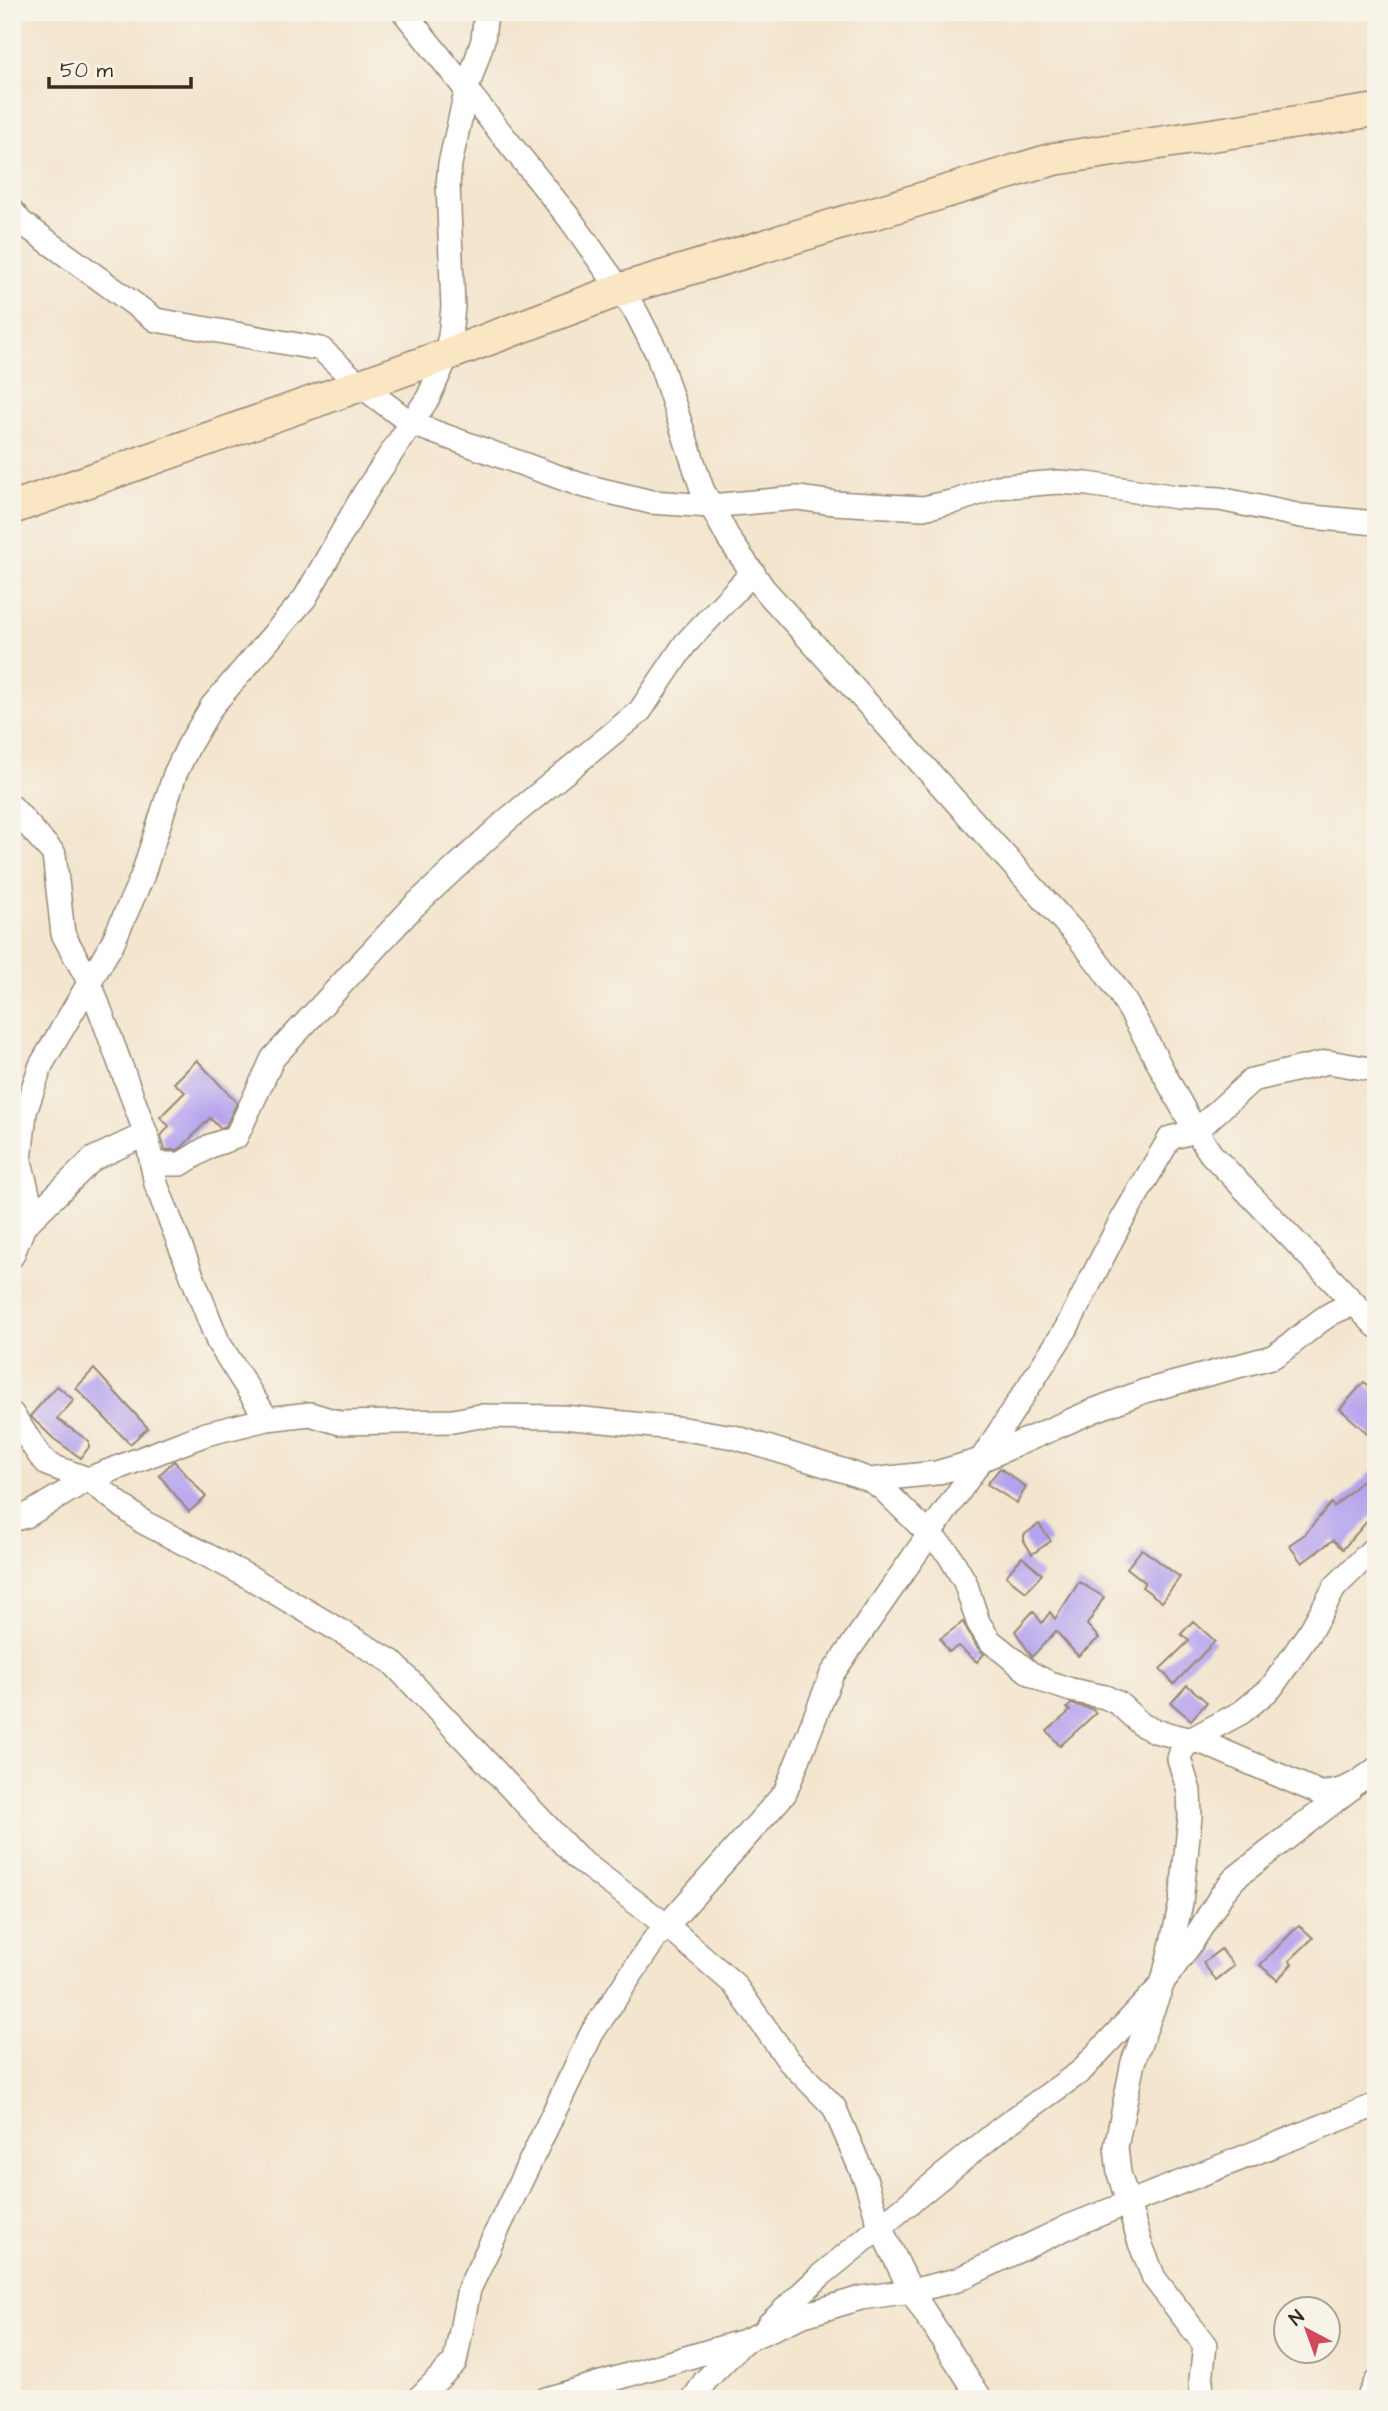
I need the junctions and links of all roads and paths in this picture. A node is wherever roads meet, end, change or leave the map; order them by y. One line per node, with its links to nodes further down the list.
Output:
1 (404, 12): 3 (street)
2 (486, 12): 3 (street)
3 (466, 92): 6 (street); 7 (street)
4 (1376, 110): 6 (main road)
5 (12, 211): 8 (street)
6 (622, 289): 7 (main road); 10 (street)
7 (446, 355): 8 (main road); 9 (street)
8 (360, 385): 9 (street); 11 (main road)
9 (412, 424): 10 (street); 15 (street)
10 (710, 506): 12 (street); 13 (street)
11 (12, 508)
12 (1376, 523)
13 (752, 572): 17 (street); 19 (street)
14 (12, 807): 15 (street)
15 (90, 983): 18 (street); 20 (street)
16 (1376, 1070): 17 (street)
17 (1196, 1131): 22 (street); 26 (street)
18 (146, 1134): 19 (street); 20 (street)
19 (152, 1164): 25 (street)
20 (24, 1226): 21 (street)
21 (12, 1256)
22 (1355, 1305): 23 (street); 26 (street)
23 (1376, 1326)
24 (12, 1414): 27 (street)
25 (267, 1419): 27 (street); 28 (street)
26 (981, 1460): 28 (street); 30 (street)
27 (88, 1479): 29 (street); 35 (street)
28 (870, 1480): 30 (street)
29 (12, 1520)
30 (928, 1532): 32 (street); 35 (street)
31 (1376, 1546): 32 (street)
32 (1190, 1740): 34 (street); 36 (street)
33 (1376, 1769): 34 (street)
34 (1354, 1786): 36 (street)
35 (667, 1926): 39 (street); 44 (street)
36 (1163, 1982): 38 (street); 39 (street)
37 (1376, 2105): 38 (street)
38 (1129, 2204): 40 (street); 43 (street)
39 (880, 2227): 40 (street); 41 (street)
40 (911, 2291): 41 (street); 47 (street)
41 (751, 2338): 45 (street); 46 (street)
42 (1376, 2382): 48 (street)
43 (1203, 2398)
44 (418, 2399)
45 (546, 2399)
46 (694, 2399)
47 (981, 2399)
48 (1368, 2399)

